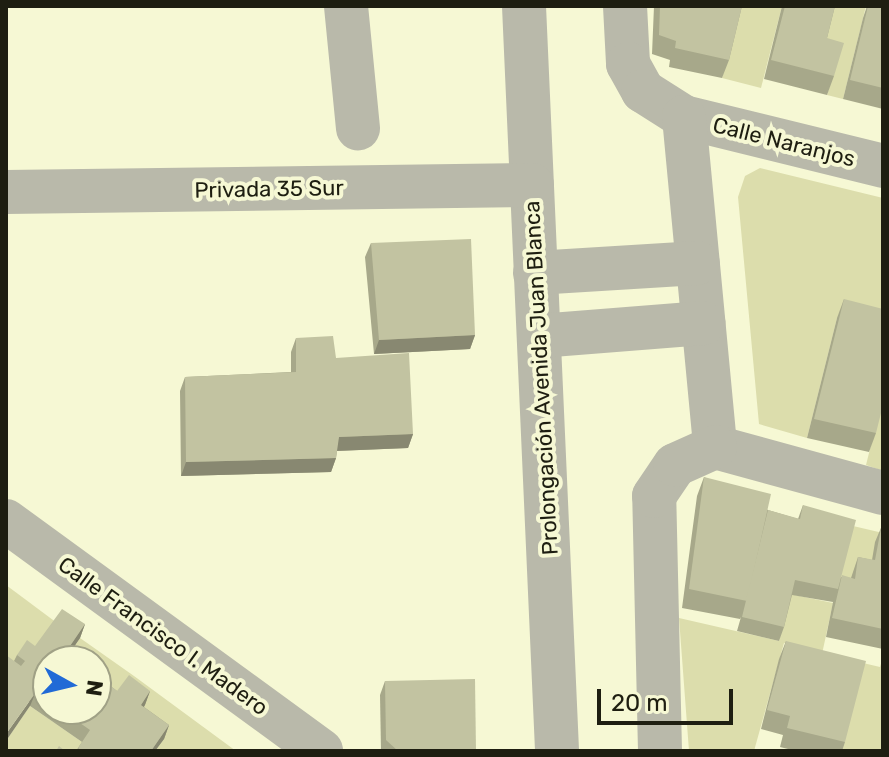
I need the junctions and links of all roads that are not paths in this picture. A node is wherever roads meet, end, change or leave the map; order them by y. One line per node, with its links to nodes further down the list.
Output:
1 (346, 6): 5 (street)
2 (524, 6): 7 (street, Prolongación Avenida Juan Blanca)
3 (625, 6): 4 (street, Calle Naranjos)
4 (684, 117): 6 (street, Calle Naranjos); 9 (street)
5 (358, 128)
6 (883, 166)
7 (532, 185): 8 (street, Privada 35 Sur); 10 (street, Prolongación Avenida Juan Blanca)
8 (6, 192)
9 (698, 263): 10 (street); 11 (street)
10 (535, 273): 12 (street, Prolongación Avenida Juan Blanca)
11 (703, 323): 12 (street); 13 (street)
12 (539, 336): 17 (street, Prolongación Avenida Juan Blanca)
13 (715, 447): 14 (street); 18 (street)
14 (883, 493)
15 (6, 521): 16 (street, Calle Francisco I. Madero)
16 (321, 751)
17 (557, 751)
18 (660, 751)

